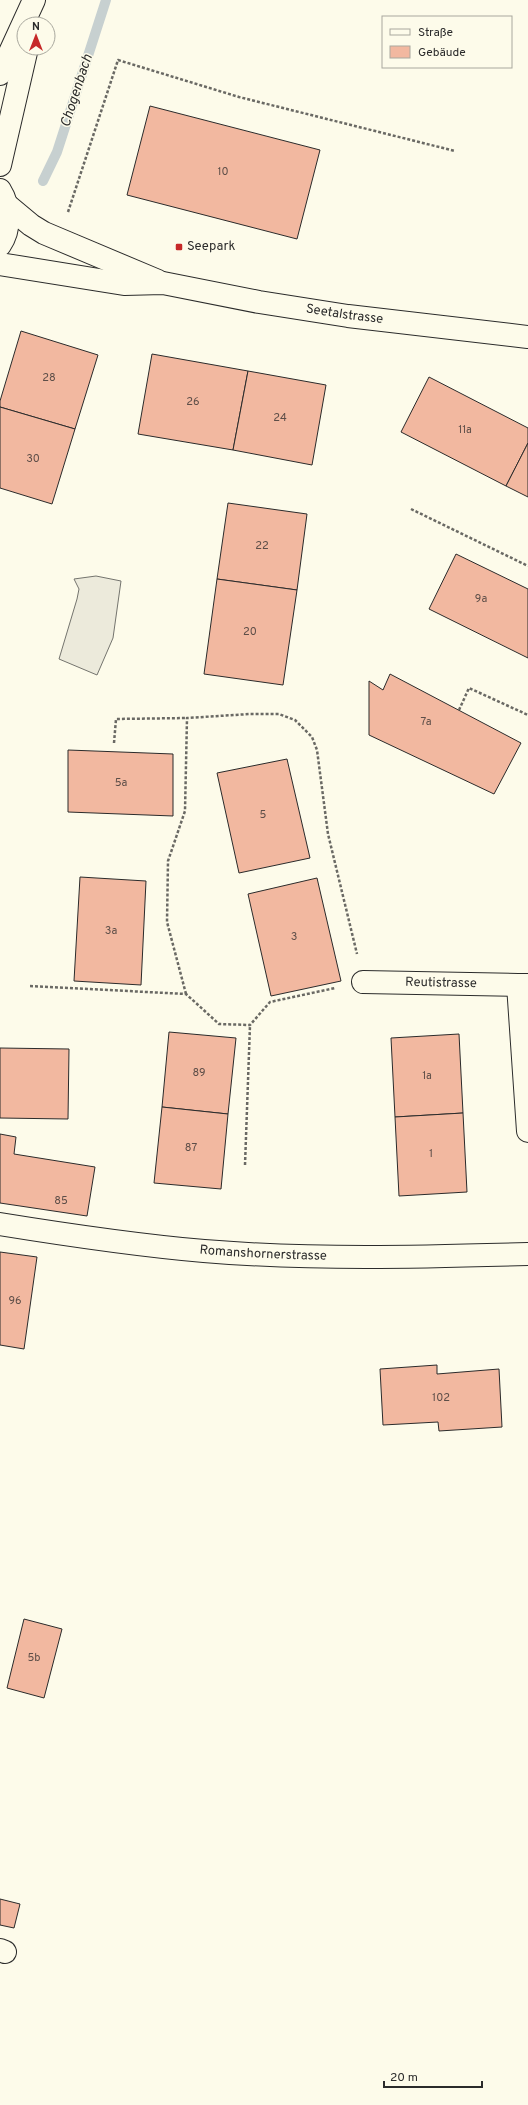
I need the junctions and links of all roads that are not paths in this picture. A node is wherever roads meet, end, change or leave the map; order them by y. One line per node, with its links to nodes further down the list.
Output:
1 (35, 0): 2 (street); 4 (street)
2 (33, 16)
3 (25, 56): 5 (street)
4 (0, 74)
5 (0, 166)
6 (3, 198): 7 (street); 9 (street, Seetalstrasse)
7 (0, 245)
8 (0, 264): 9 (street, Seetalstrasse)
9 (163, 283): 10 (street, Seetalstrasse)
10 (528, 337)
11 (363, 982): 12 (street, Reutistrasse)
12 (523, 985): 13 (street, Reutistrasse)
13 (528, 1131)
14 (0, 1224): 15 (street, Romanshornerstrasse)
15 (528, 1254)

